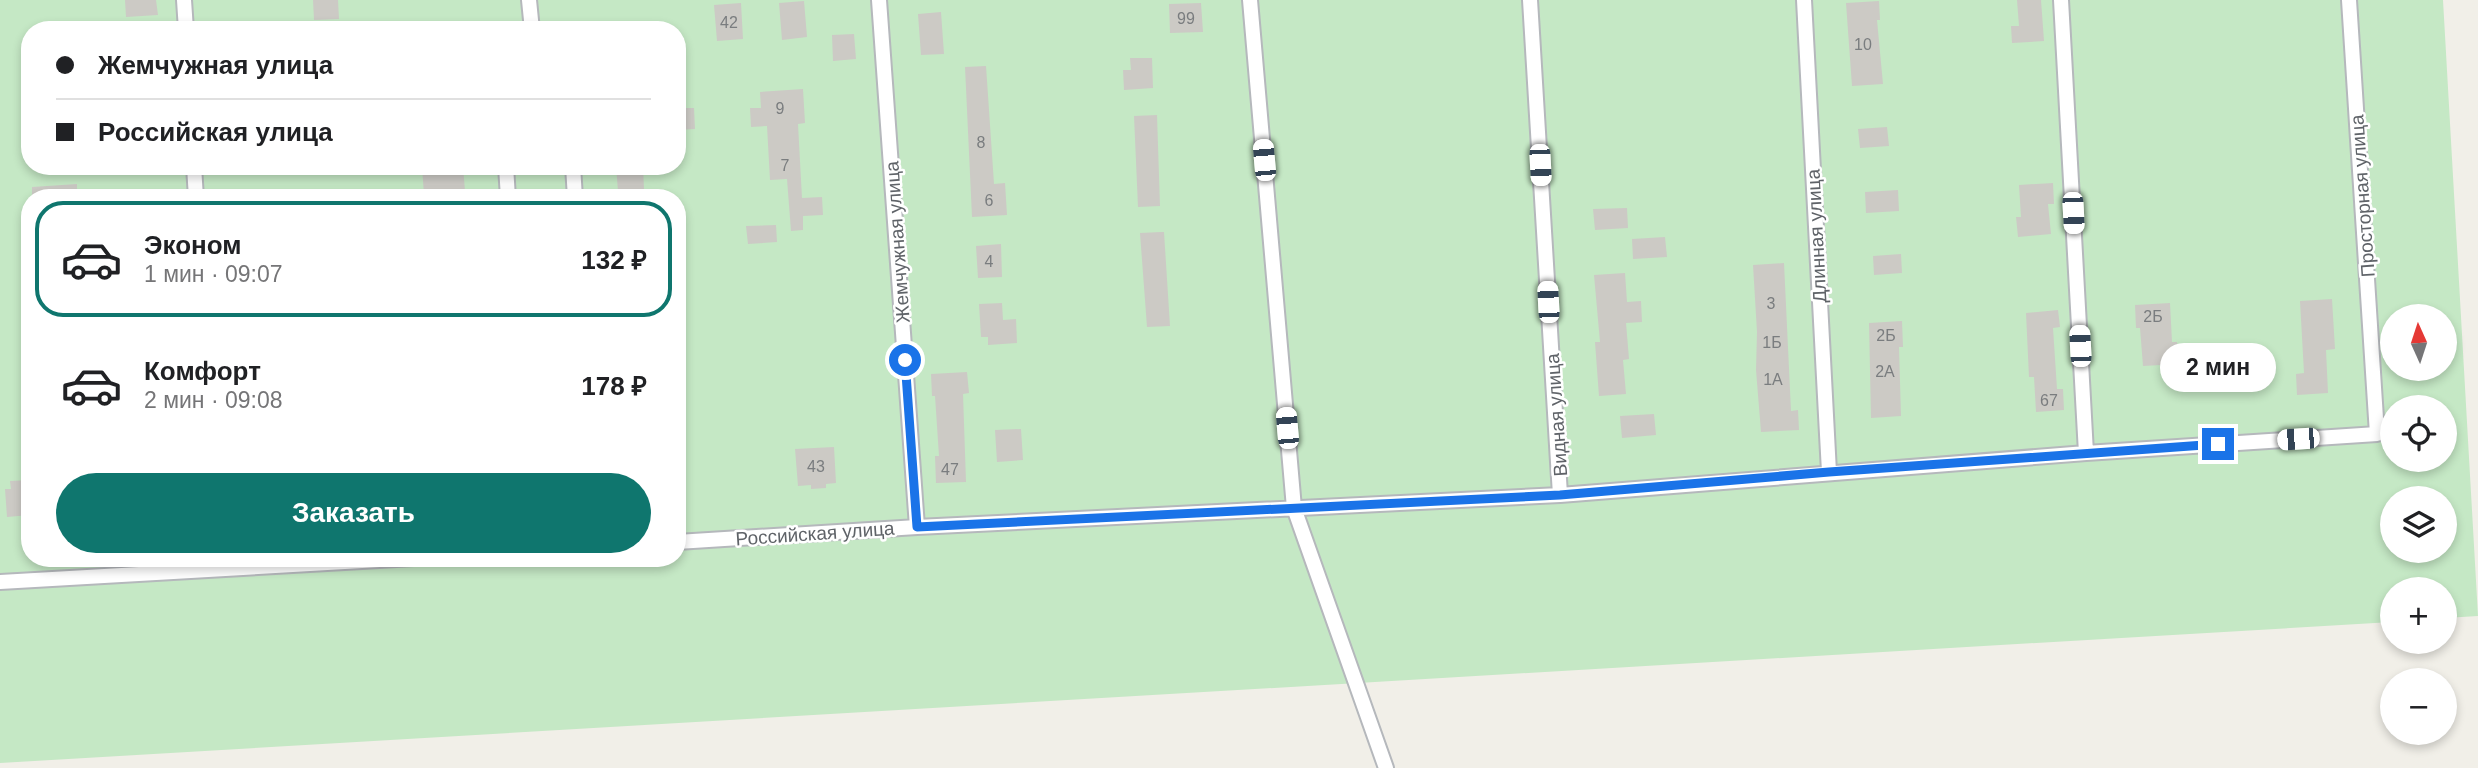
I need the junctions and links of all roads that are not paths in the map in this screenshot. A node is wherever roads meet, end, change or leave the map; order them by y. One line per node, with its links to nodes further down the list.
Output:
1 (184, 0): 9 (street)
2 (529, 0): 10 (street)
3 (879, 0): 16 (street, Жемчужная улица)
4 (1250, 0): 15 (street)
5 (1530, 0): 14 (street, Видная улица)
6 (1804, 0): 13 (street, Длинная улица)
7 (2061, 0): 12 (street)
8 (2349, 0): 11 (street, Просторная улица)
9 (185, 21)
10 (530, 21)
11 (2377, 434): 12 (street, Российская улица)
12 (2086, 453): 13 (street, Российская улица)
13 (1829, 472): 14 (street, Российская улица)
14 (1560, 495): 15 (street, Российская улица)
15 (1294, 508): 16 (street, Российская улица); 20 (street)
16 (917, 527): 17 (street, Российская улица)
17 (686, 541)
18 (181, 567): 19 (street)
19 (0, 582)
20 (1386, 768)

